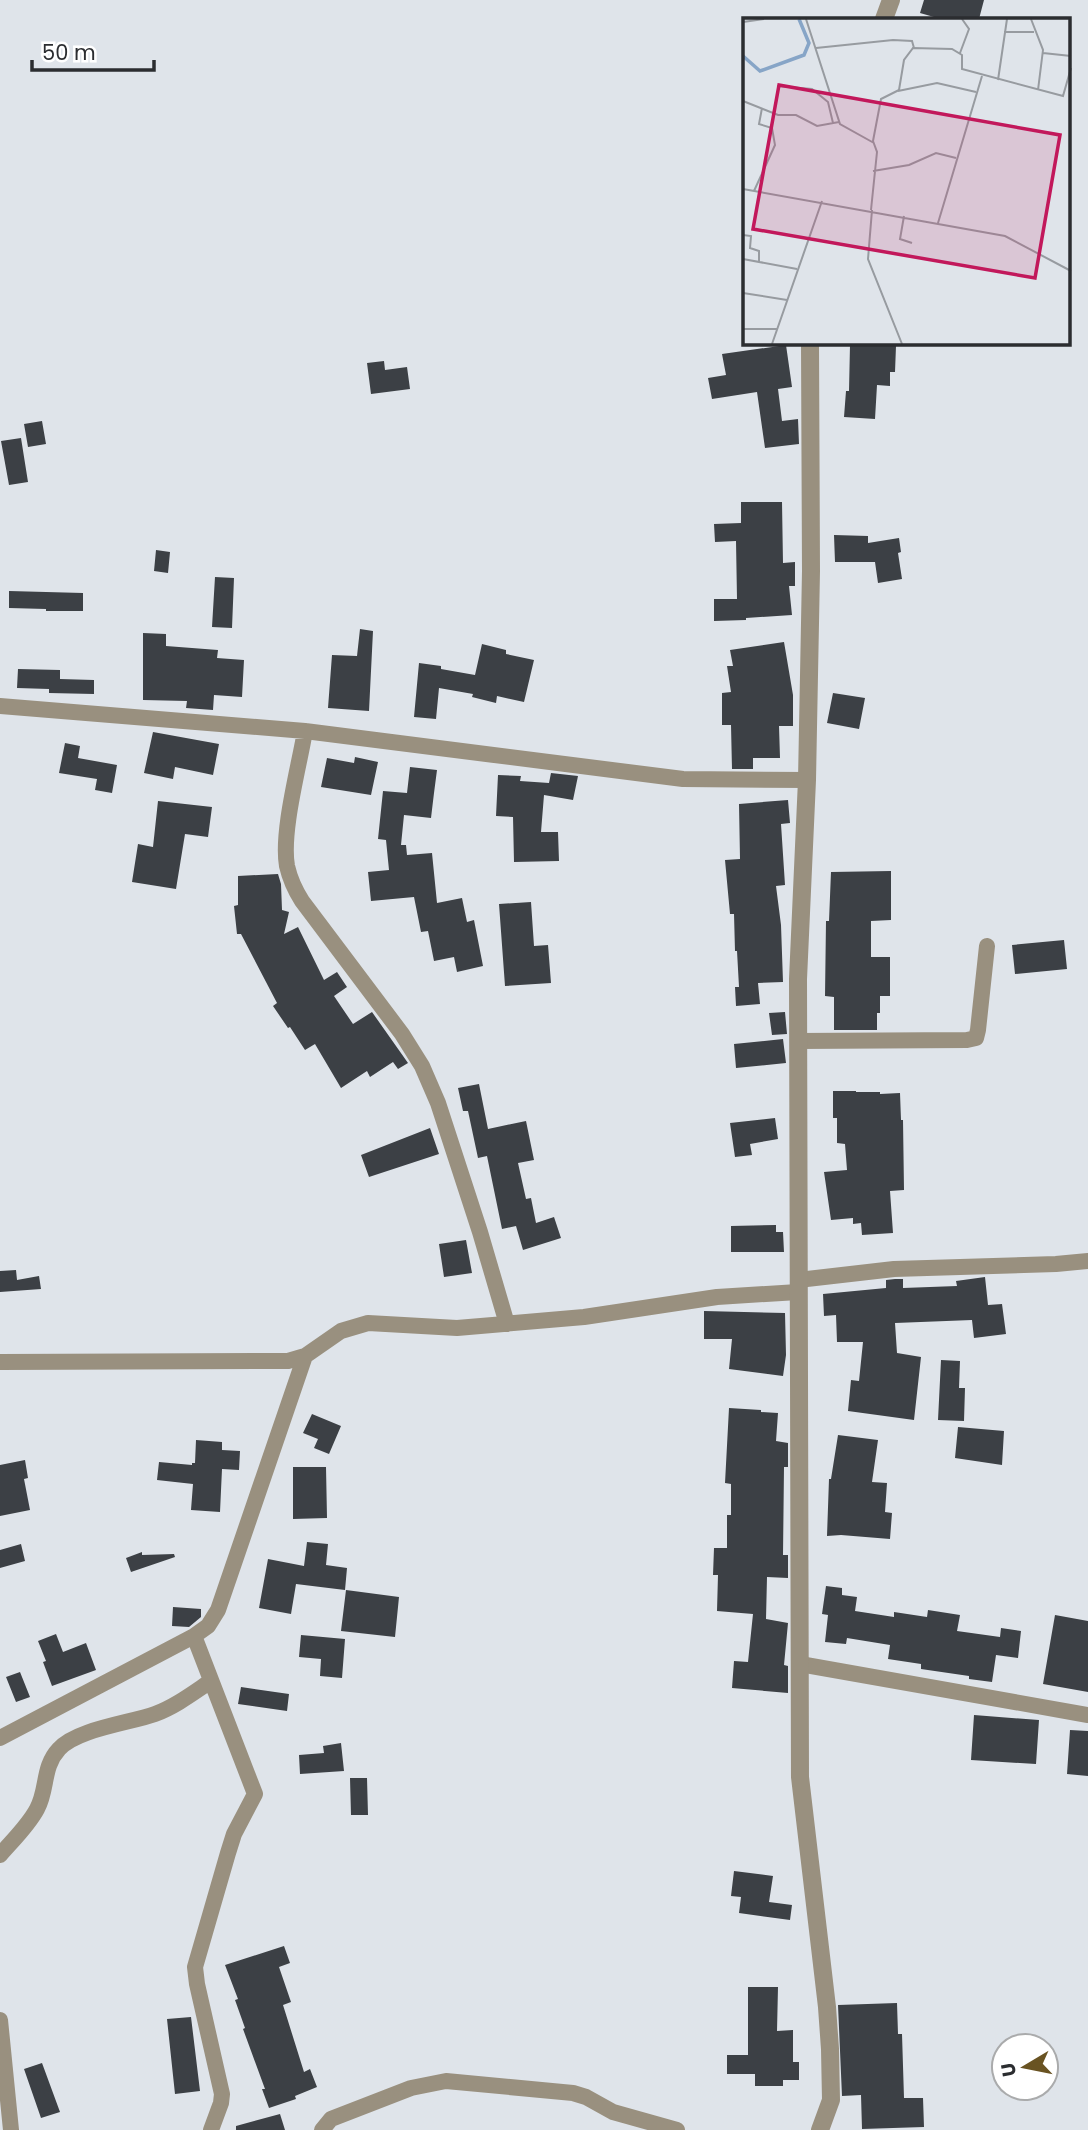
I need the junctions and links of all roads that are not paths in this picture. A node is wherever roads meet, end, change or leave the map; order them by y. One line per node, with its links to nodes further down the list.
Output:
1 (891, 0): 2 (street)
2 (884, 18)
3 (810, 345): 6 (street)
4 (0, 706): 5 (street)
5 (305, 732): 6 (street); 11 (street)
6 (807, 780): 8 (street)
7 (987, 946): 8 (street)
8 (798, 1041): 10 (street)
9 (1088, 1261): 10 (street)
10 (798, 1286): 11 (street); 15 (street)
11 (507, 1324): 12 (street)
12 (304, 1356): 13 (street); 14 (street)
13 (0, 1362)
14 (194, 1636): 16 (street); 18 (street)
15 (800, 1664): 17 (street); 25 (street)
16 (211, 1681): 19 (street); 22 (street)
17 (1088, 1714)
18 (0, 1738)
19 (0, 1856)
20 (0, 2020): 21 (street)
21 (11, 2130)
22 (211, 2130)
23 (322, 2130): 24 (street)
24 (677, 2130)
25 (820, 2130)

